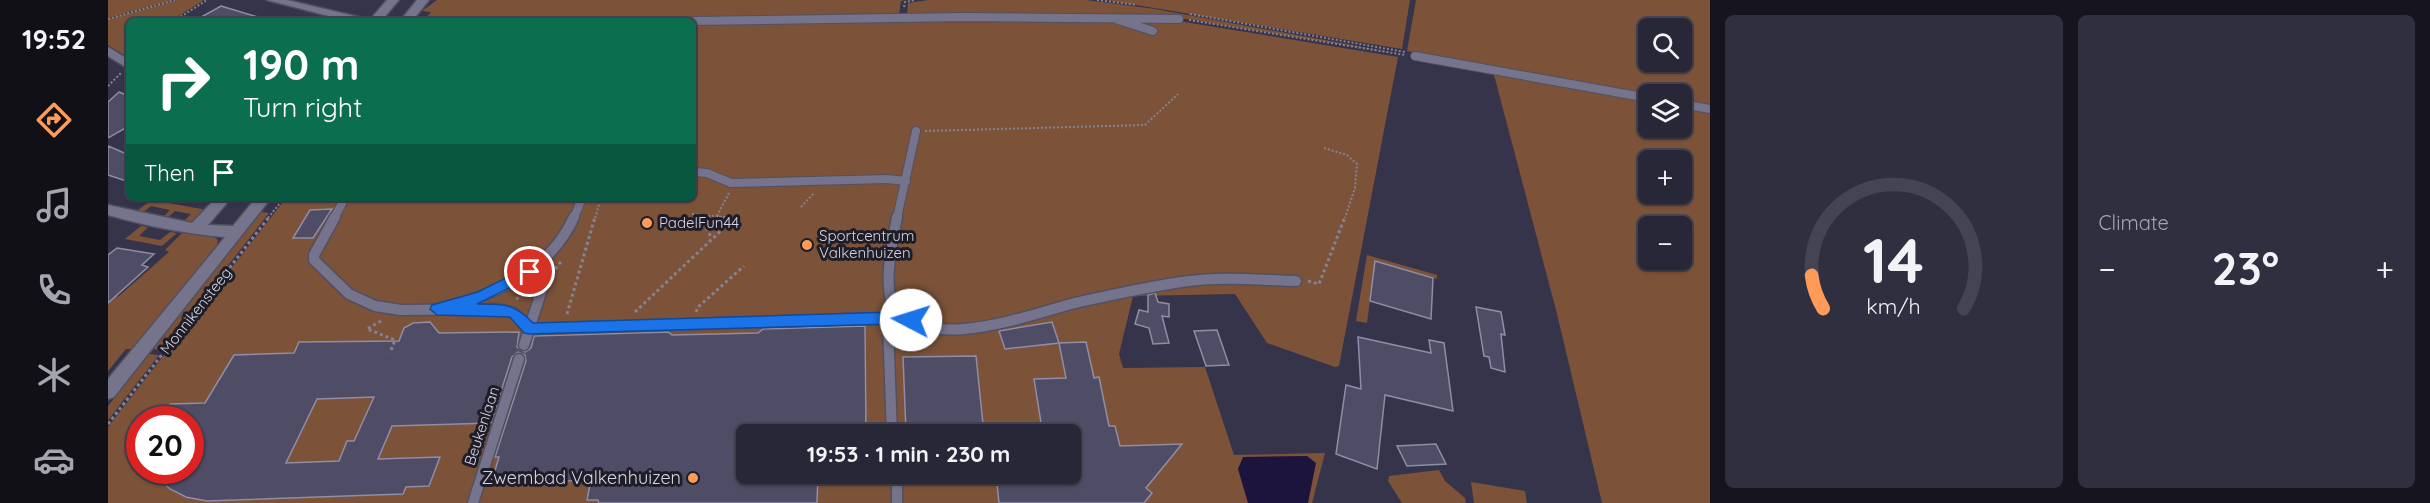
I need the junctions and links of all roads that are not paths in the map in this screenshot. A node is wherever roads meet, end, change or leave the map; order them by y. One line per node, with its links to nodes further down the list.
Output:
1 (273, 0): 4 (street)
2 (393, 0): 5 (street)
3 (423, 0): 6 (street)
4 (350, 18)
5 (378, 18)
6 (408, 18)
7 (1107, 18): 8 (lane); 9 (lane); 10 (lane)
8 (1179, 19)
9 (696, 21)
10 (1153, 30)
11 (108, 51): 13 (street)
12 (1415, 56): 14 (lane)
13 (126, 63)
14 (1638, 96)
15 (1692, 106): 16 (lane)
16 (1710, 109)
17 (916, 131): 19 (lane)
18 (696, 172): 19 (lane)
19 (906, 181): 30 (lane)
20 (221, 201): 25 (street)
21 (262, 201): 26 (street, Monnikensteeg)
22 (343, 201): 29 (lane)
23 (581, 201): 29 (lane)
24 (108, 210): 25 (street)
25 (194, 230): 26 (street)
26 (237, 232): 34 (street, Monnikensteeg)
27 (1296, 280): 30 (lane)
28 (544, 283): 31 (lane)
29 (437, 309): 31 (lane)
30 (898, 316): 31 (lane); 35 (lane)
31 (529, 329): 32 (lane)
32 (524, 345)
33 (519, 359): 37 (lane, Beukenlaan)
34 (108, 392)
35 (892, 424)
36 (897, 484): 38 (lane)
37 (473, 503)
38 (897, 503)

